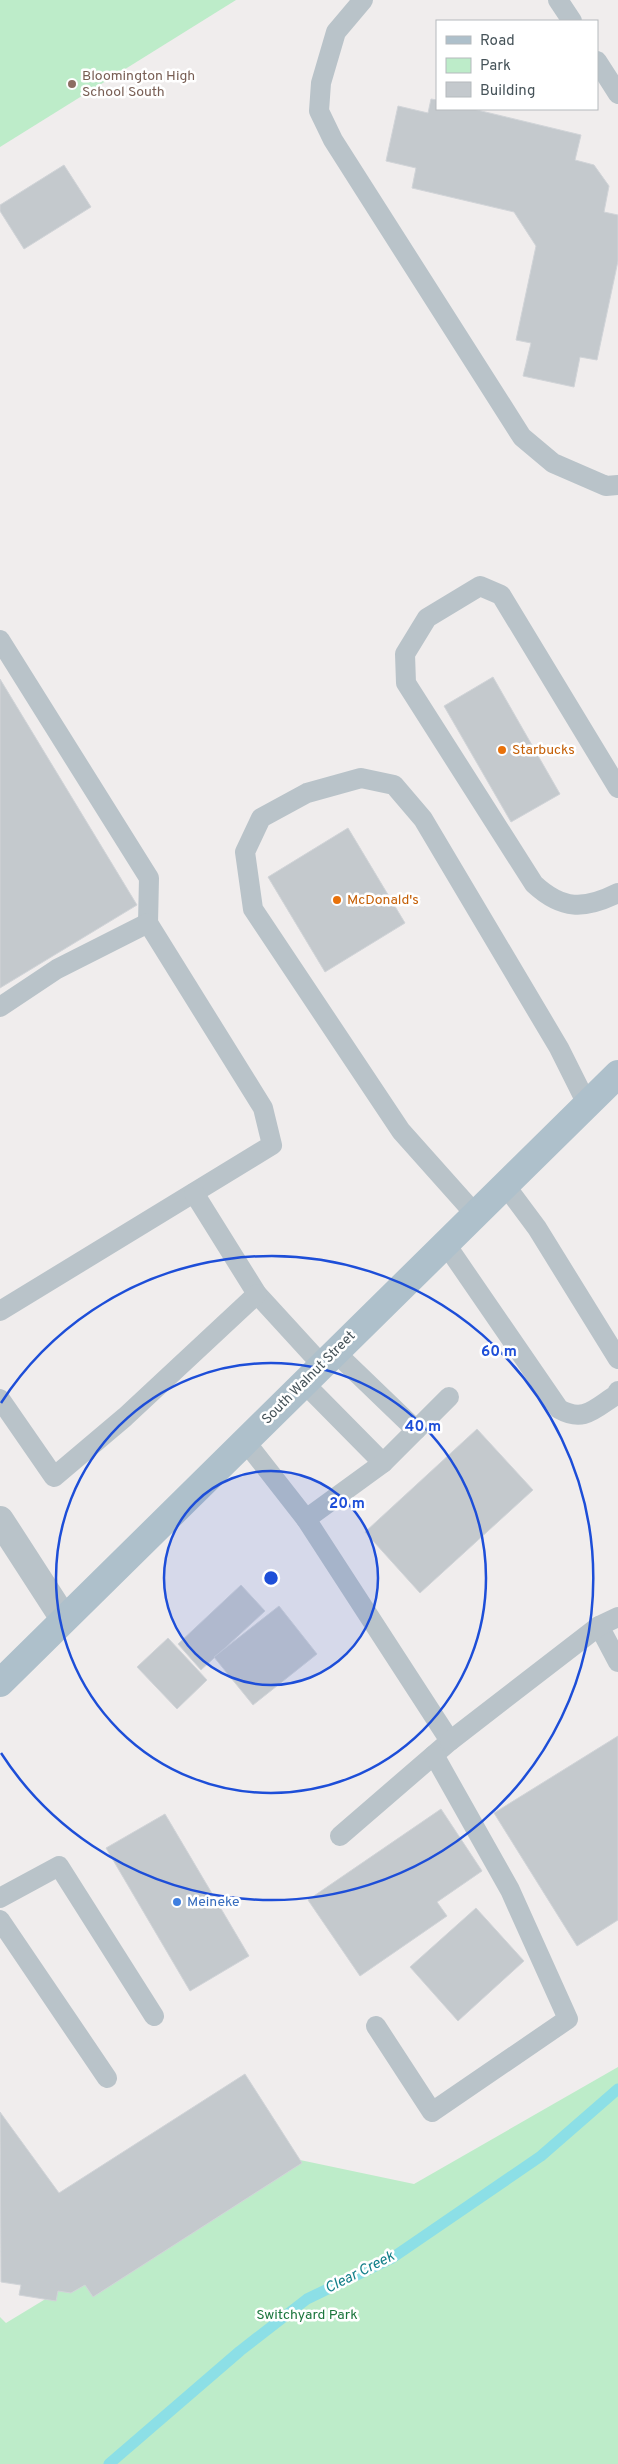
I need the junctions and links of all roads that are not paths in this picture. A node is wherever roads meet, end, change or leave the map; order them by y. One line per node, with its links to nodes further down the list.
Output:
1 (363, 0): 6 (lane)
2 (558, 0): 3 (lane)
3 (571, 20)
4 (598, 63): 5 (lane)
5 (618, 94)
6 (618, 485)
7 (0, 640): 10 (lane)
8 (618, 788): 9 (lane)
9 (618, 893)
10 (148, 923): 11 (lane); 15 (lane)
11 (0, 1007)
12 (618, 1074): 13 (main road, South Walnut Street)
13 (587, 1104): 14 (main road, South Walnut Street); 16 (lane)
14 (505, 1185): 16 (main road, South Walnut Street); 20 (lane)
15 (194, 1193): 18 (lane); 19 (lane)
16 (475, 1214): 17 (main road, South Walnut Street)
17 (445, 1243): 21 (main road, South Walnut Street); 22 (lane)
18 (257, 1294): 21 (lane); 24 (lane)
19 (0, 1311)
20 (618, 1358)
21 (320, 1367): 25 (lane); 26 (main road, South Walnut Street); 27 (lane)
22 (618, 1391)
23 (449, 1397): 25 (lane)
24 (0, 1399)
25 (416, 1430): 27 (lane)
26 (245, 1441): 28 (lane); 31 (main road, South Walnut Street)
27 (383, 1463): 28 (lane)
28 (306, 1519): 35 (lane)
29 (0, 1520): 31 (street)
30 (618, 1617): 32 (lane)
31 (64, 1619): 34 (main road, South Walnut Street)
32 (599, 1626): 33 (lane); 35 (lane)
33 (618, 1662)
34 (0, 1683)
35 (450, 1741): 36 (lane)
36 (434, 1755): 37 (lane); 41 (lane)
37 (340, 1836)
38 (0, 1898): 40 (lane)
39 (0, 1920): 42 (lane)
40 (154, 2016)
41 (376, 2026)
42 (107, 2078)

